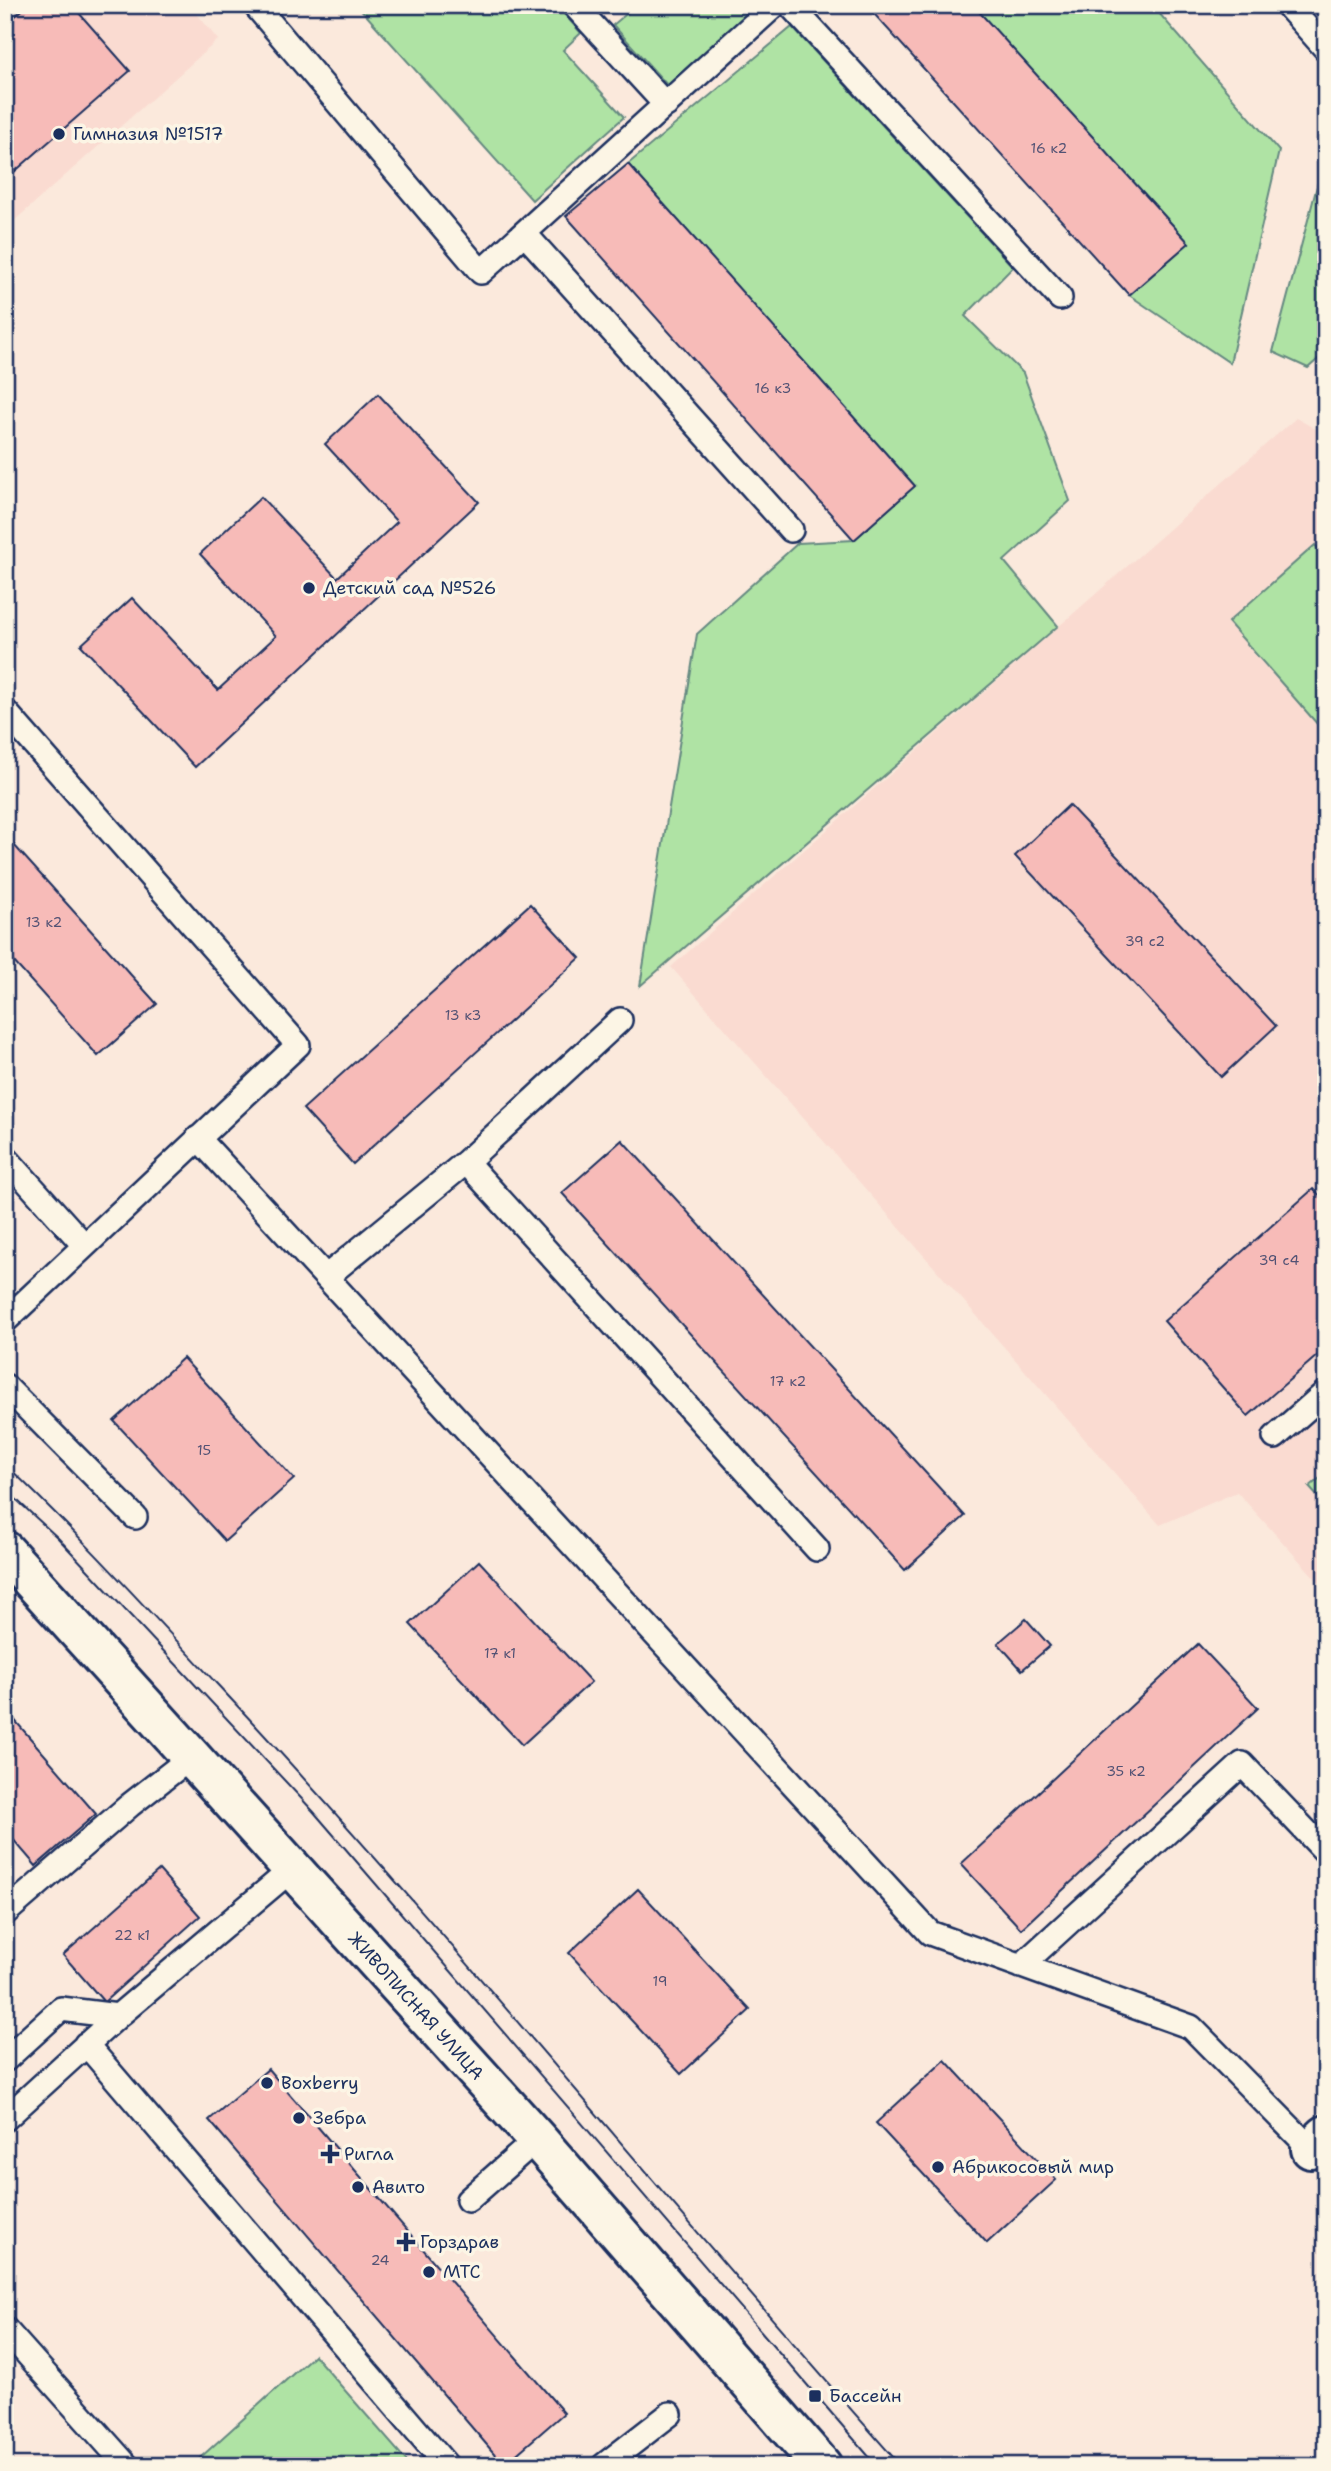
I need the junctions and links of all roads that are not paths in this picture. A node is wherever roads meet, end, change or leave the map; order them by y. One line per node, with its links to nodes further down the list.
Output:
1 (255, 5): 8 (lane)
2 (574, 5): 7 (lane)
3 (775, 5): 7 (lane)
4 (790, 5): 9 (lane)
5 (1287, 5): 6 (lane)
6 (1326, 49)
7 (666, 105): 8 (lane)
8 (524, 233): 10 (lane)
9 (1060, 298)
10 (791, 530)
11 (5, 711): 13 (lane)
12 (620, 1020): 15 (lane)
13 (198, 1138): 16 (lane); 17 (lane)
14 (5, 1157): 16 (lane)
15 (466, 1162): 17 (lane); 23 (lane)
16 (84, 1245): 18 (lane)
17 (326, 1277): 29 (lane)
18 (5, 1321)
19 (5, 1386): 22 (lane)
20 (1326, 1392): 21 (lane)
21 (1275, 1437)
22 (135, 1517)
23 (817, 1549)
24 (5, 1551): 25 (street, ЖИВОПИСНАЯ УЛИЦА)
25 (190, 1758): 27 (street, ЖИВОПИСНАЯ УЛИЦА); 28 (lane)
26 (1326, 1852): 29 (lane)
27 (291, 1870): 30 (lane); 34 (street, ЖИВОПИСНАЯ УЛИЦА)
28 (5, 1913)
29 (1021, 1966): 35 (lane)
30 (118, 2016): 31 (lane); 32 (lane)
31 (86, 2044): 33 (lane); 40 (lane)
32 (5, 2060)
33 (5, 2119)
34 (537, 2139): 36 (lane); 42 (street, ЖИВОПИСНАЯ УЛИЦА)
35 (1318, 2142)
36 (468, 2200)
37 (5, 2329): 39 (lane)
38 (670, 2414): 41 (lane)
39 (127, 2466)
40 (447, 2466)
41 (603, 2466)
42 (822, 2466)

